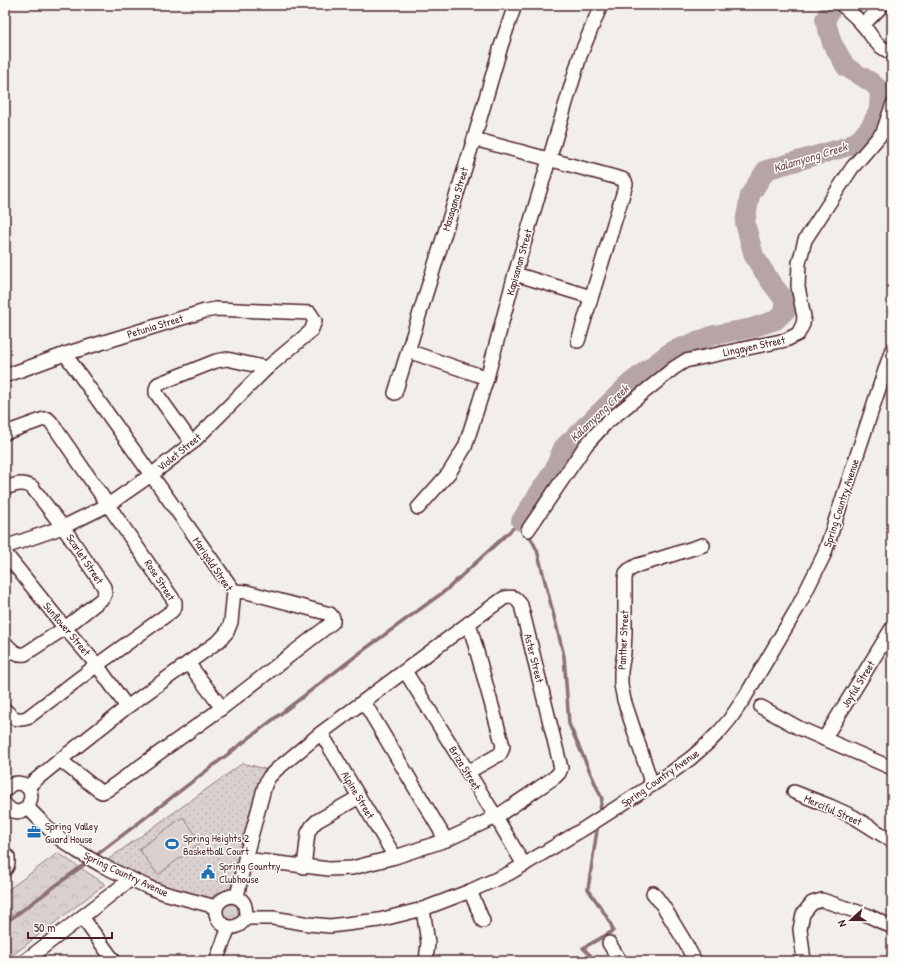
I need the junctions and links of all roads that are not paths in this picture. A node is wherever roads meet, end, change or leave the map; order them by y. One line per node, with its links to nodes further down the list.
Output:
1 (515, 5): 8 (street, Masagana Street)
2 (600, 5): 9 (street, Kapisanan Street)
3 (883, 5): 5 (street)
4 (844, 6): 5 (street)
5 (863, 25): 6 (street)
6 (892, 53)
7 (892, 106): 28 (street, Lingayen Street)
8 (474, 139): 9 (street); 15 (street, Masagana Street)
9 (549, 160): 10 (street, Kapisanan Street); 11 (street)
10 (515, 274): 11 (street); 19 (street, Kapisanan Street)
11 (591, 297): 13 (street)
12 (310, 313): 16 (street, Petunia Street); 17 (street, Violet Street)
13 (578, 341)
14 (892, 349): 50 (street, Spring Country Avenue)
15 (408, 351): 19 (street); 20 (street, Masagana Street)
16 (64, 354): 18 (street, Petunia Street); 23 (street, Marigold Street)
17 (268, 368): 22 (street, Violet Street); 22 (street)
18 (5, 376)
19 (487, 378): 26 (street, Kapisanan Street)
20 (395, 392)
21 (5, 433): 25 (street, Rose Street)
22 (192, 443): 23 (street, Violet Street)
23 (151, 475): 25 (street, Violet Street); 32 (street, Marigold Street)
24 (5, 488): 27 (street, Scarlet Street)
25 (108, 505): 27 (street, Violet Street); 38 (street, Rose Street)
26 (418, 508)
27 (63, 527): 30 (street, Violet Street); 34 (street, Scarlet Street)
28 (528, 530)
29 (703, 545): 50 (street, Panther Street)
30 (5, 547)
31 (5, 554): 34 (street, Sunflower Street)
32 (234, 591): 37 (street, Marigold Street); 42 (street)
33 (469, 623): 39 (street, Aster Street); 49 (street); 57 (street, Aster Street)
34 (65, 628): 36 (street, Scarlet Street); 38 (street, Sunflower Street)
35 (892, 628): 46 (street, Joyful Street)
36 (5, 643)
37 (188, 663): 41 (street, Marigold Street); 42 (street)
38 (97, 665): 41 (street, Sunflower Street); 44 (street, Rose Street)
39 (405, 671): 40 (street, Aster Street); 49 (street, Briza Street)
40 (364, 702): 45 (street, Aster Street); 58 (street)
41 (127, 707): 47 (street, Marigold Street)
42 (222, 708): 47 (street)
43 (761, 708): 46 (street)
44 (5, 710)
45 (321, 733): 54 (street, Alpine Street); 61 (street, Aster Street)
46 (824, 739): 48 (street)
47 (60, 760): 52 (street, Marigold Street)
48 (892, 768)
49 (468, 772): 57 (street, Briza Street)
50 (652, 785): 62 (street, Spring Country Avenue)
51 (6, 787): 52 (street)
52 (27, 787): 56 (street)
53 (794, 792): 59 (street, Merciful Street)
54 (359, 797): 60 (street, Alpine Street); 63 (street)
55 (5, 805): 56 (street)
56 (28, 807): 64 (street, Spring Country Avenue)
57 (496, 818): 58 (street, Aster Street); 62 (street, Briza Street)
58 (446, 840): 60 (street, Aster Street)
59 (892, 841)
60 (396, 857): 63 (street, Aster Street)
61 (245, 859): 63 (street, Aster Street); 67 (street, Aster Street)
62 (524, 865): 65 (street, Spring Country Avenue)
63 (304, 867)
64 (132, 879): 68 (street, Spring Country Avenue); 70 (street)
65 (470, 891): 69 (street, Spring Country Avenue); 72 (street)
66 (653, 893): 82 (street)
67 (237, 897): 68 (street); 71 (street)
68 (216, 907): 73 (street)
69 (423, 909): 71 (street, Spring Country Avenue); 80 (street)
70 (82, 917): 76 (street); 78 (street)
71 (246, 918): 73 (street)
72 (483, 921)
73 (229, 927): 79 (street)
74 (892, 927): 83 (street)
75 (609, 942): 81 (street)
76 (40, 956): 77 (street)
77 (25, 961)
78 (114, 961)
79 (216, 961)
80 (426, 961)
81 (620, 961)
82 (695, 961)
83 (804, 961)

